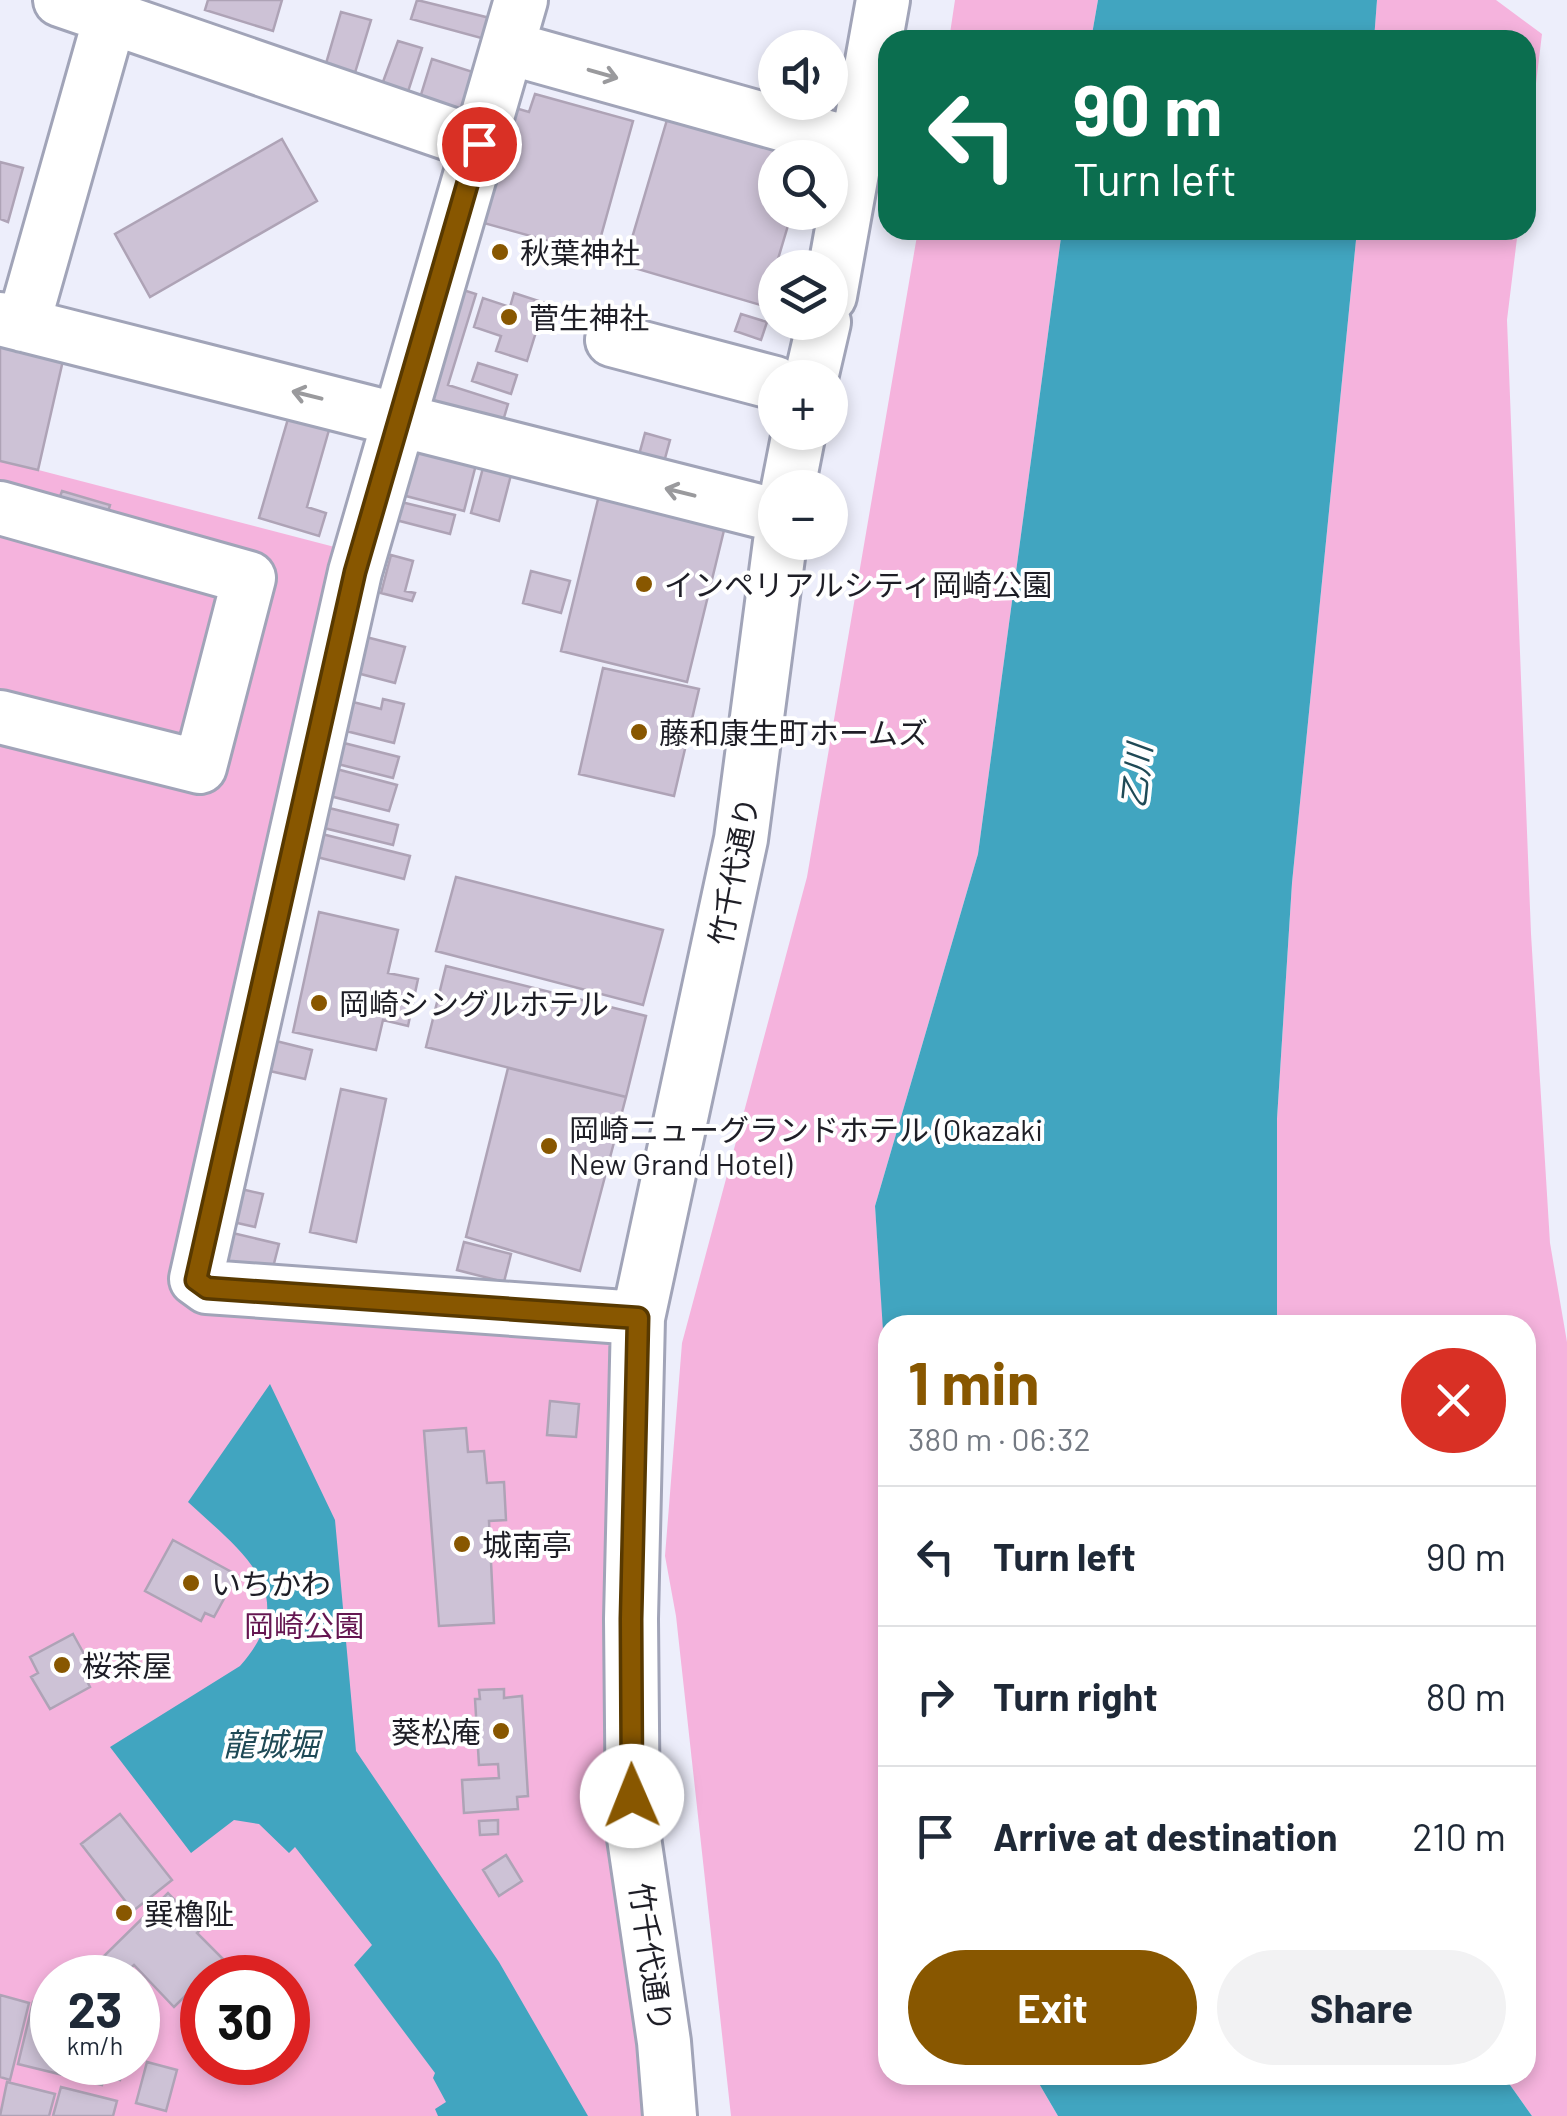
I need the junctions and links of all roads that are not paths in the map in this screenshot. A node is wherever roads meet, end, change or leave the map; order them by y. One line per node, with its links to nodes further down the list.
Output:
1 (60, 0): 3 (street)
2 (884, 0): 5 (street)
3 (110, 18): 7 (street); 10 (street)
4 (515, 24): 7 (street); 8 (street, one-way to 8)
5 (878, 30)
6 (878, 31): 8 (street)
7 (479, 144): 13 (street)
8 (856, 145): 9 (street)
9 (841, 250)
10 (12, 322): 13 (street, one-way to 10)
11 (612, 340): 12 (street)
12 (758, 379)
13 (402, 418): 15 (street, one-way to 13); 18 (street)
14 (0, 508): 17 (street)
15 (758, 512)
16 (778, 560): 18 (street, 竹千代通り)
17 (0, 717)
18 (638, 1318): 19 (street, 竹千代通り)
19 (670, 2116)

